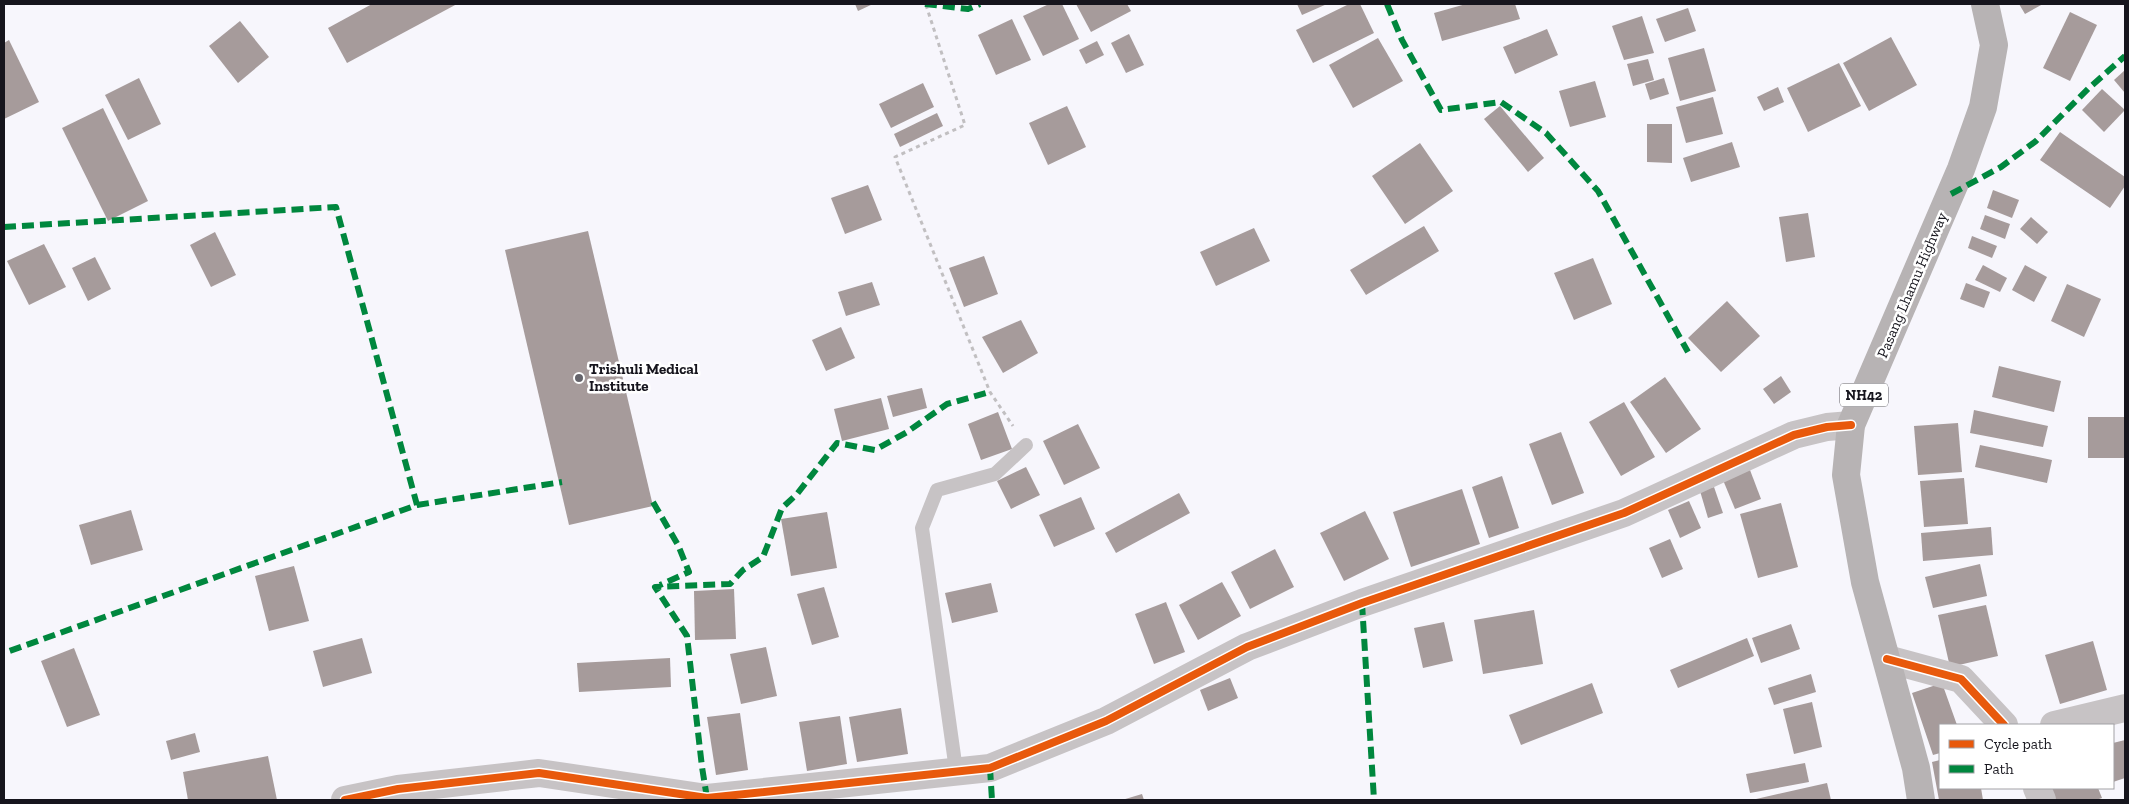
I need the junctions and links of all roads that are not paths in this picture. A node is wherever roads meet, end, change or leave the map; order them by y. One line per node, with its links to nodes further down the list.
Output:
1 (1985, 4): 2 (main road, Pasang Lhamu Highway / NH42)
2 (1851, 425): 4 (main road, Pasang Lhamu Highway / NH42); 8 (street)
3 (1026, 445): 8 (lane)
4 (1887, 659): 6 (street); 11 (main road, Pasang Lhamu Highway / NH42)
5 (2125, 708): 7 (street)
6 (2003, 724)
7 (2058, 724)
8 (956, 770): 9 (street)
9 (399, 795): 10 (street)
10 (345, 800)
11 (1921, 800)

